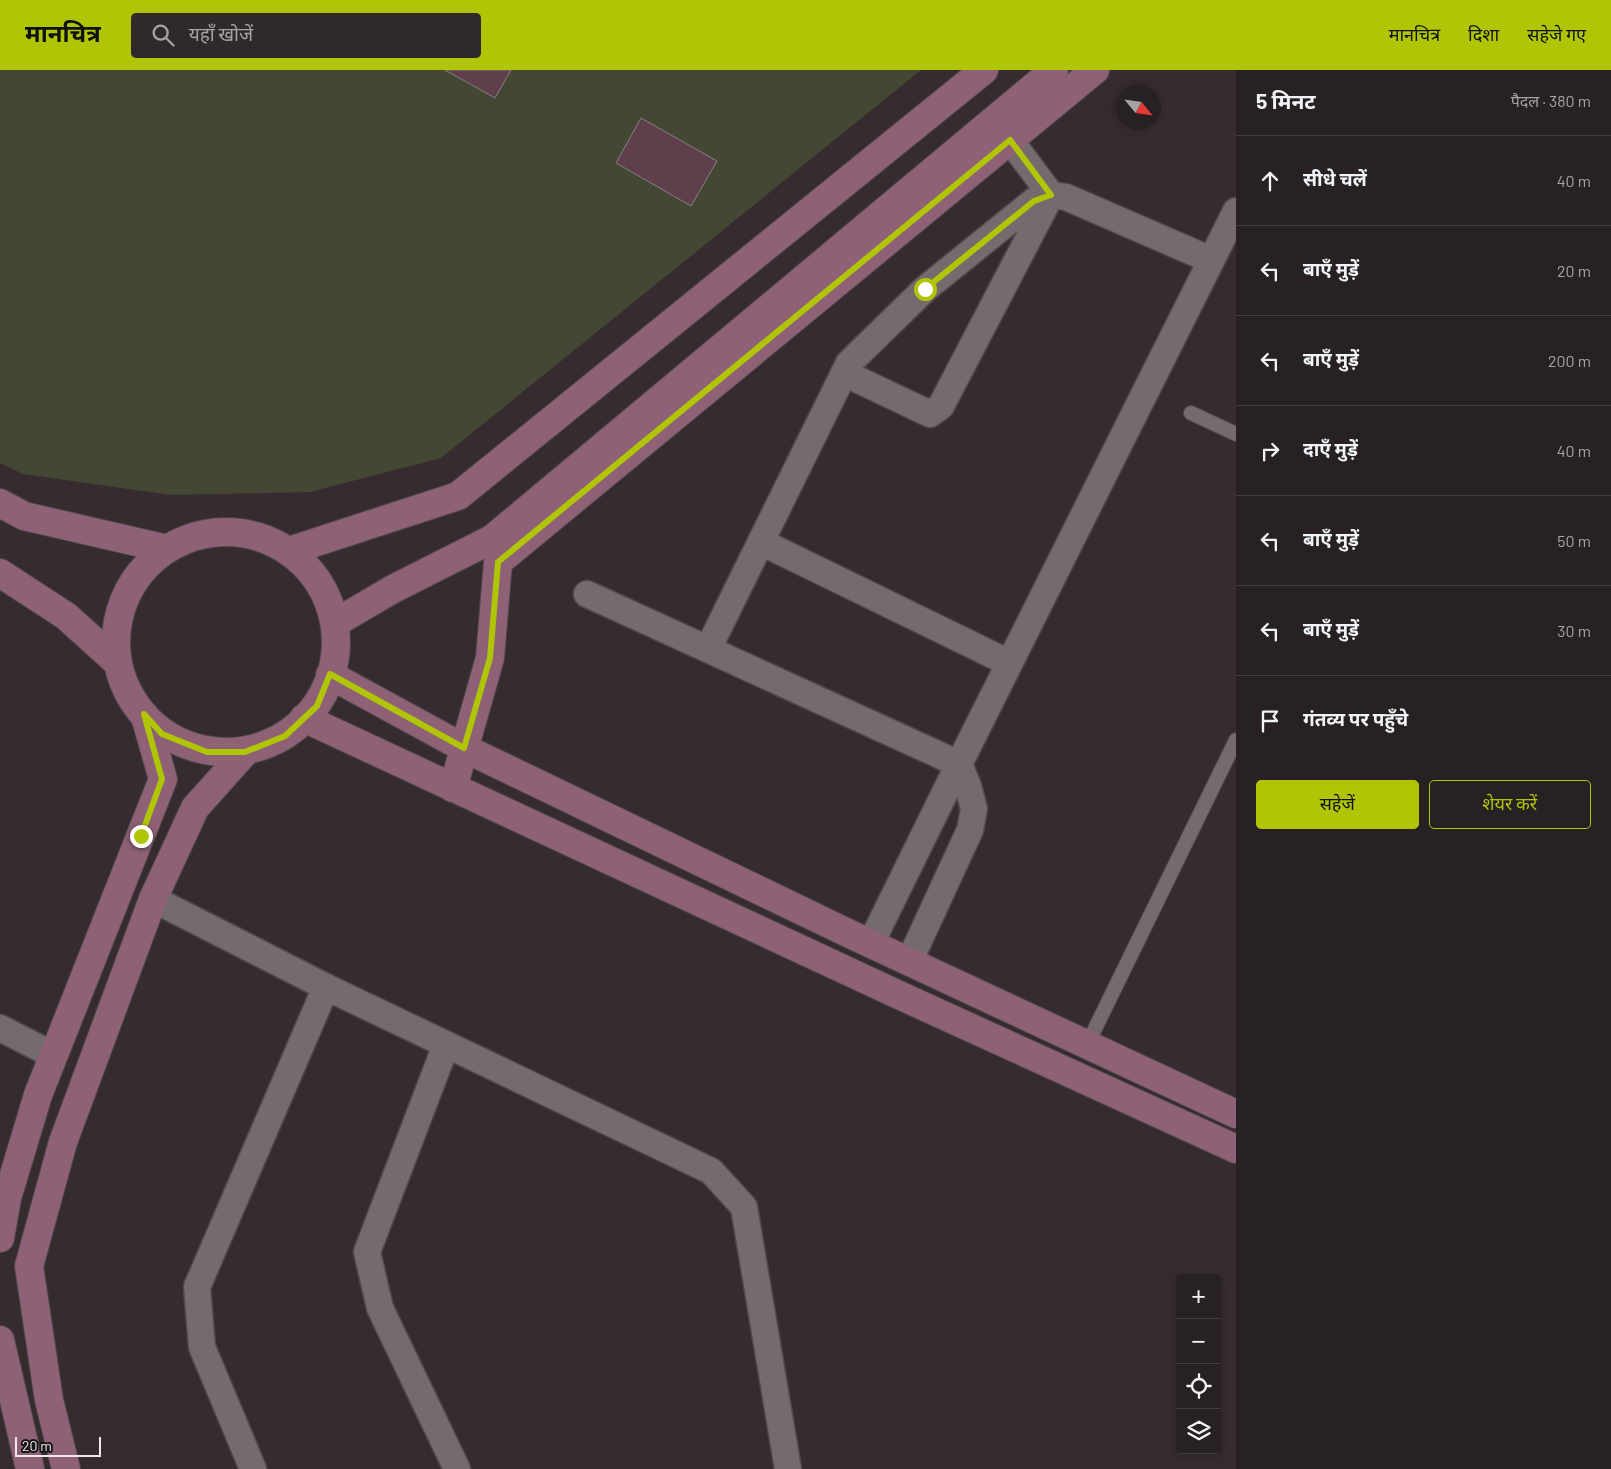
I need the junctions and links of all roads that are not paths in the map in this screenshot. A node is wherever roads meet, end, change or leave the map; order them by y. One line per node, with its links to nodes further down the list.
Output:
1 (984, 70): 14 (street)
2 (1054, 70): 17 (street)
3 (1095, 70): 4 (street)
4 (1010, 140): 5 (street); 25 (street)
5 (1051, 195): 7 (street); 8 (street); 8 (street)
6 (1236, 211): 7 (street)
7 (1211, 260): 20 (street)
8 (844, 373): 12 (street)
9 (1191, 413): 10 (lane)
10 (1236, 434)
11 (0, 503): 13 (street)
12 (761, 542): 18 (street); 20 (street)
13 (167, 549): 14 (street); 19 (street)
14 (289, 551): 17 (street)
15 (0, 573): 19 (street)
16 (587, 594): 18 (street)
17 (335, 623): 21 (street)
18 (708, 649): 27 (street)
19 (117, 662): 22 (street)
20 (1009, 663): 27 (street)
21 (330, 674): 23 (street); 25 (street)
22 (144, 714): 26 (street); 38 (street)
23 (304, 718): 26 (street); 28 (street)
24 (1236, 740): 37 (lane)
25 (464, 748): 28 (street); 29 (street)
26 (245, 752): 30 (street)
27 (958, 764): 32 (street); 33 (street)
28 (453, 788): 31 (street)
29 (749, 886): 31 (street); 32 (street)
30 (153, 899): 34 (street); 44 (street)
31 (734, 918): 40 (street)
32 (871, 943): 33 (street)
33 (909, 962): 37 (street)
34 (326, 988): 36 (street); 45 (street)
35 (0, 1028): 38 (street)
36 (446, 1045): 46 (street); 47 (street)
37 (1087, 1045): 39 (street)
38 (53, 1054): 41 (street)
39 (1236, 1114)
40 (1236, 1149)
41 (0, 1238)
42 (0, 1340): 43 (street)
43 (30, 1469)
44 (66, 1469)
45 (253, 1469)
46 (457, 1469)
47 (788, 1469)

